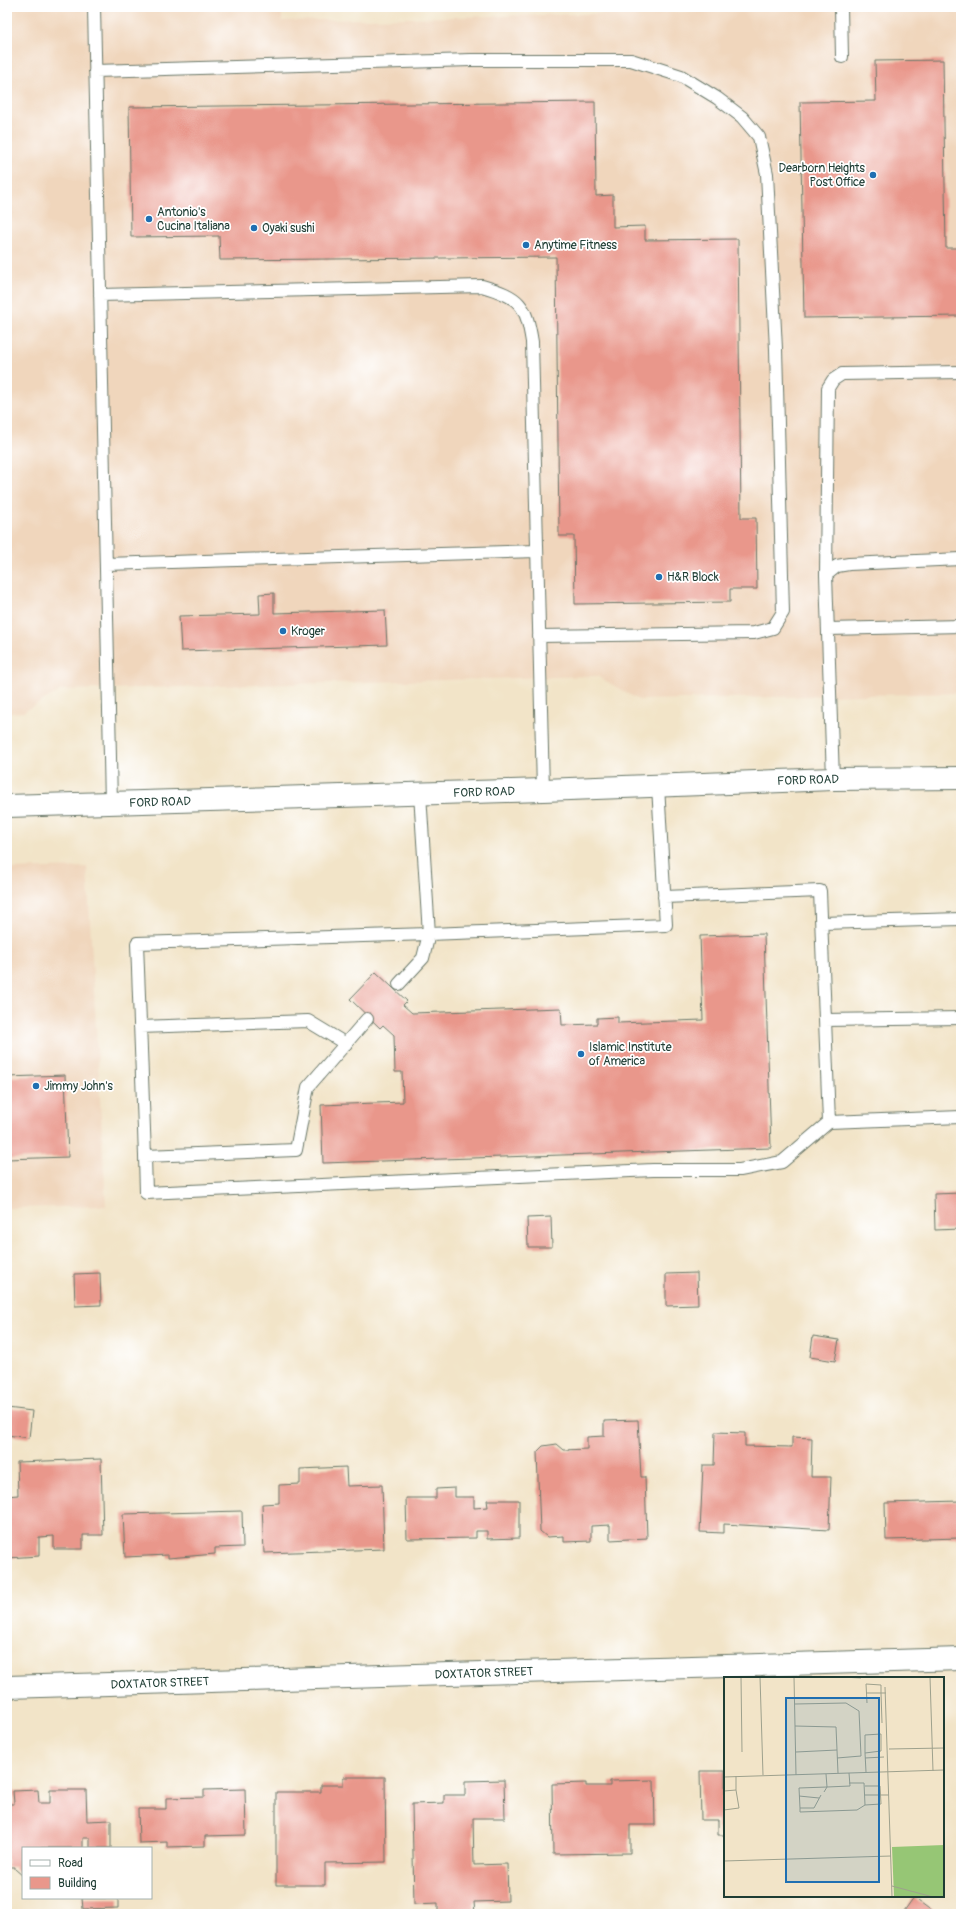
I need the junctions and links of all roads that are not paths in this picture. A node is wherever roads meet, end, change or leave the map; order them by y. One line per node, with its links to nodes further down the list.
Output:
1 (94, 7): 4 (lane)
2 (841, 7): 3 (lane)
3 (842, 57)
4 (95, 71): 5 (lane); 13 (lane)
5 (100, 295): 7 (lane); 9 (lane)
6 (961, 372): 10 (lane)
7 (537, 551): 9 (lane); 13 (lane)
8 (961, 559): 10 (lane)
9 (106, 564): 19 (lane)
10 (826, 576): 12 (lane)
11 (961, 626): 12 (lane)
12 (828, 628): 14 (lane)
13 (539, 636): 17 (lane)
14 (833, 778): 15 (main road, FORD ROAD); 16 (main road, FORD ROAD)
15 (961, 778)
16 (658, 786): 17 (main road, FORD ROAD); 21 (lane)
17 (543, 790): 18 (main road, FORD ROAD)
18 (420, 794): 19 (main road, FORD ROAD); 24 (lane)
19 (110, 804): 20 (main road, FORD ROAD)
20 (7, 806)
21 (664, 897): 23 (lane); 24 (lane)
22 (961, 919): 23 (lane)
23 (822, 923): 28 (lane)
24 (429, 934): 25 (lane); 29 (lane)
25 (399, 984)
26 (961, 1018): 28 (lane)
27 (367, 1019): 30 (lane)
28 (825, 1020): 32 (lane)
29 (140, 1027): 30 (lane); 33 (lane)
30 (346, 1044): 33 (lane)
31 (961, 1117): 32 (lane)
32 (829, 1122): 33 (lane)
33 (145, 1156)
34 (961, 1660): 35 (main road, DOXTATOR STREET)
35 (7, 1687)

